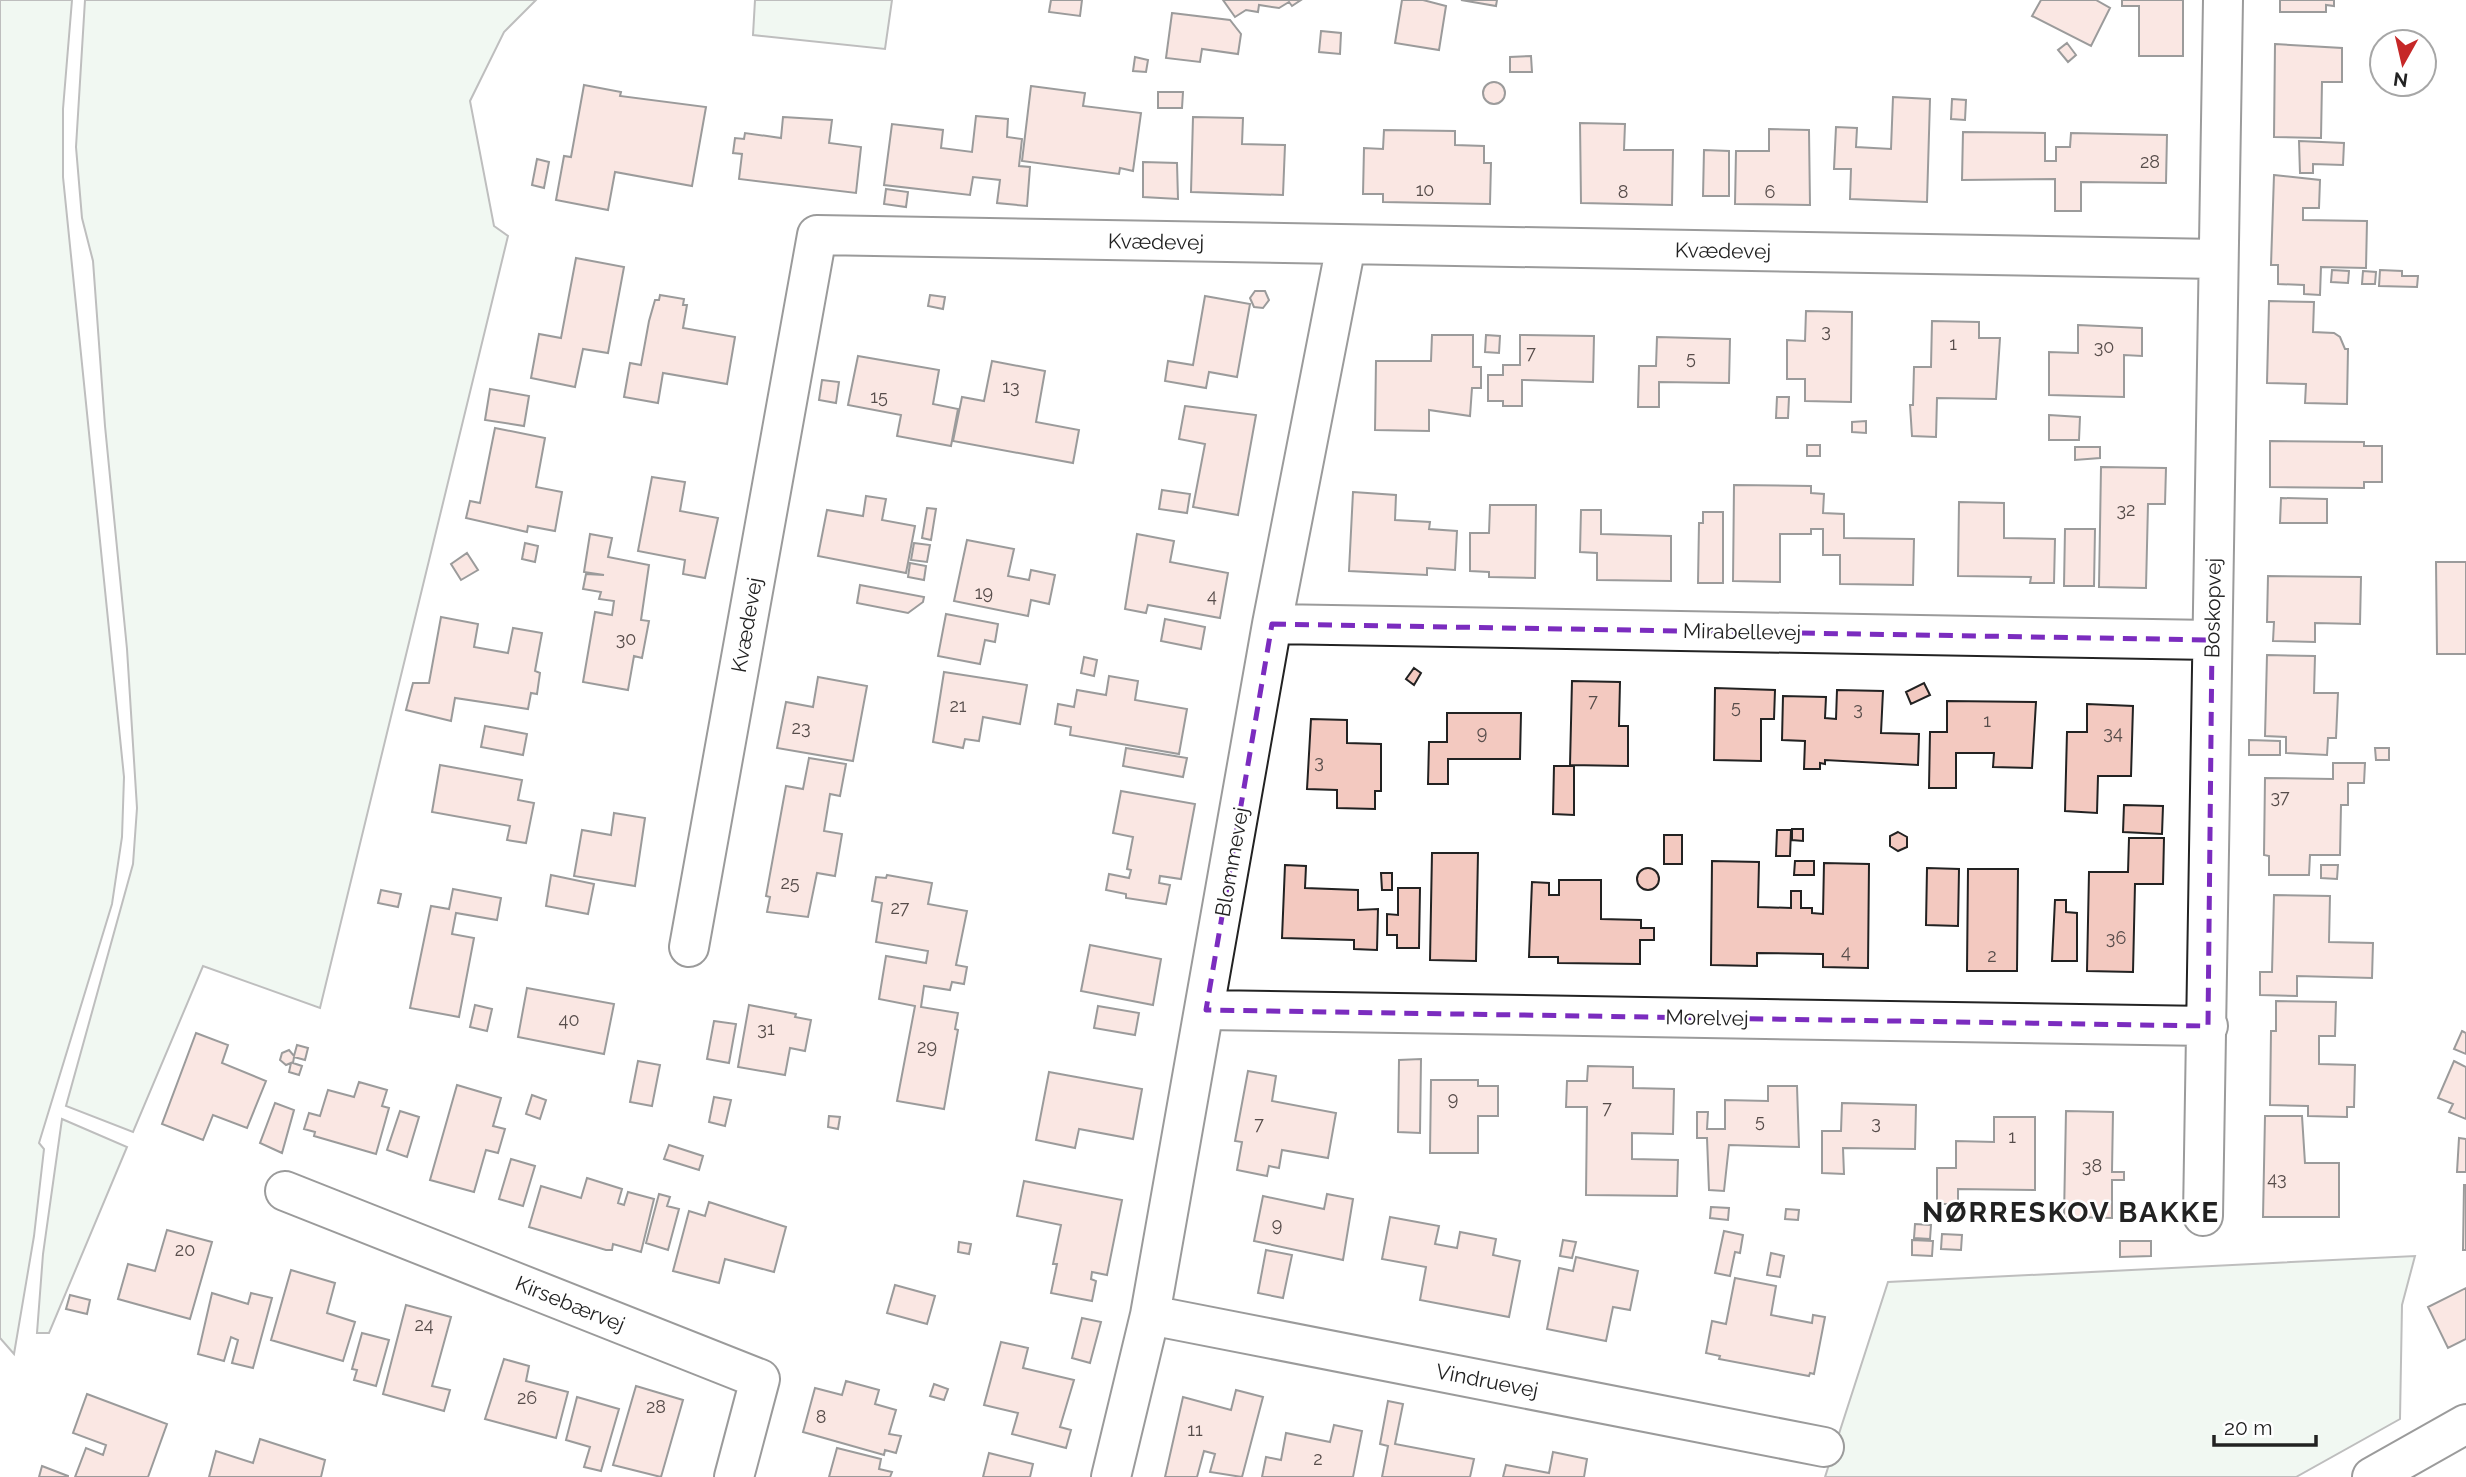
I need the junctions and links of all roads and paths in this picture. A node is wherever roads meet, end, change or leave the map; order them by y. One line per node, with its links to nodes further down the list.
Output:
1 (2223, 0): 3 (street, Boskopvej)
2 (1346, 245): 3 (street, Kvædevej); 4 (street, Blommevej); 6 (street, Kvædevej)
3 (2218, 260): 5 (street, Boskopvej)
4 (1272, 624): 5 (street, Mirabellevej); 7 (street, Blommevej)
5 (2212, 640): 8 (street, Boskopvej)
6 (689, 947)
7 (1206, 1010): 8 (street, Morelvej); 11 (street, Blommevej)
8 (2208, 1026): 10 (street, Boskopvej)
9 (285, 1191): 14 (street, Kirsebærvej)
10 (2203, 1216)
11 (1150, 1315): 13 (street, Vindruevej); 15 (street, Blommevej)
12 (2466, 1424): 16 (street)
13 (1825, 1447)
14 (734, 1477)
15 (1111, 1477)
16 (2372, 1477)

